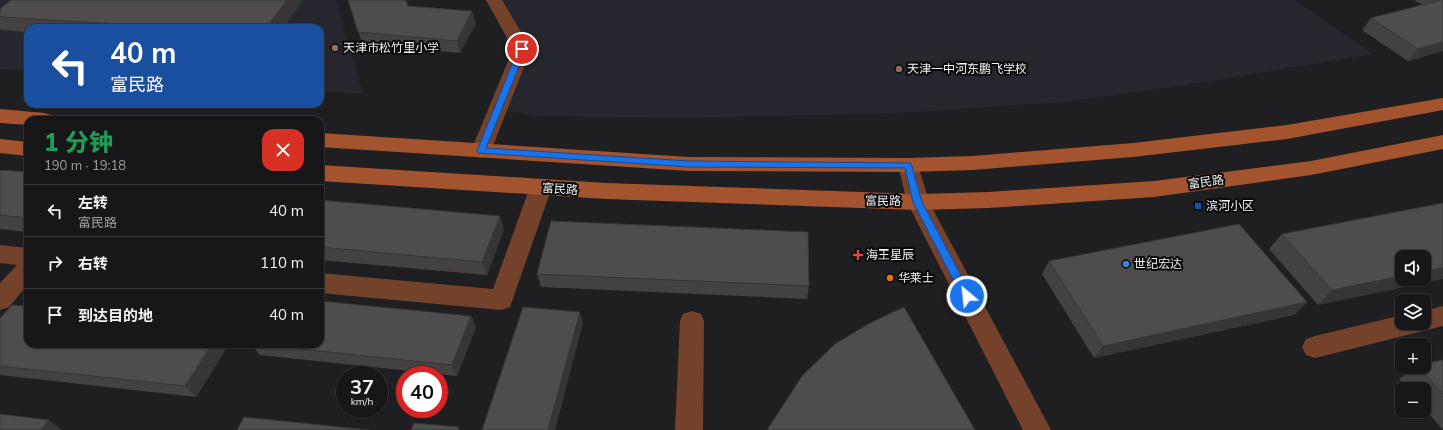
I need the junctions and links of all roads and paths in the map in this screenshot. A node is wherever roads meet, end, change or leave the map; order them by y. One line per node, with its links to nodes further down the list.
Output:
1 (494, 0): 9 (street)
2 (1443, 104): 10 (main road)
3 (0, 116): 4 (main road)
4 (24, 118)
5 (324, 140): 9 (main road)
6 (1443, 142): 13 (main road, 富民路)
7 (0, 146): 8 (main road)
8 (24, 149)
9 (481, 151): 10 (main road)
10 (908, 165): 13 (street)
11 (324, 173): 12 (main road, 富民路)
12 (541, 187): 13 (main road, 富民路); 17 (street)
13 (918, 202): 25 (street)
14 (0, 254): 15 (street)
15 (24, 257)
16 (24, 273): 18 (street)
17 (324, 283)
18 (0, 300)
19 (1443, 316): 20 (street)
20 (1431, 319)
21 (692, 321): 24 (street)
22 (1395, 328): 23 (street)
23 (1315, 347)
24 (689, 430)
25 (1037, 430)

